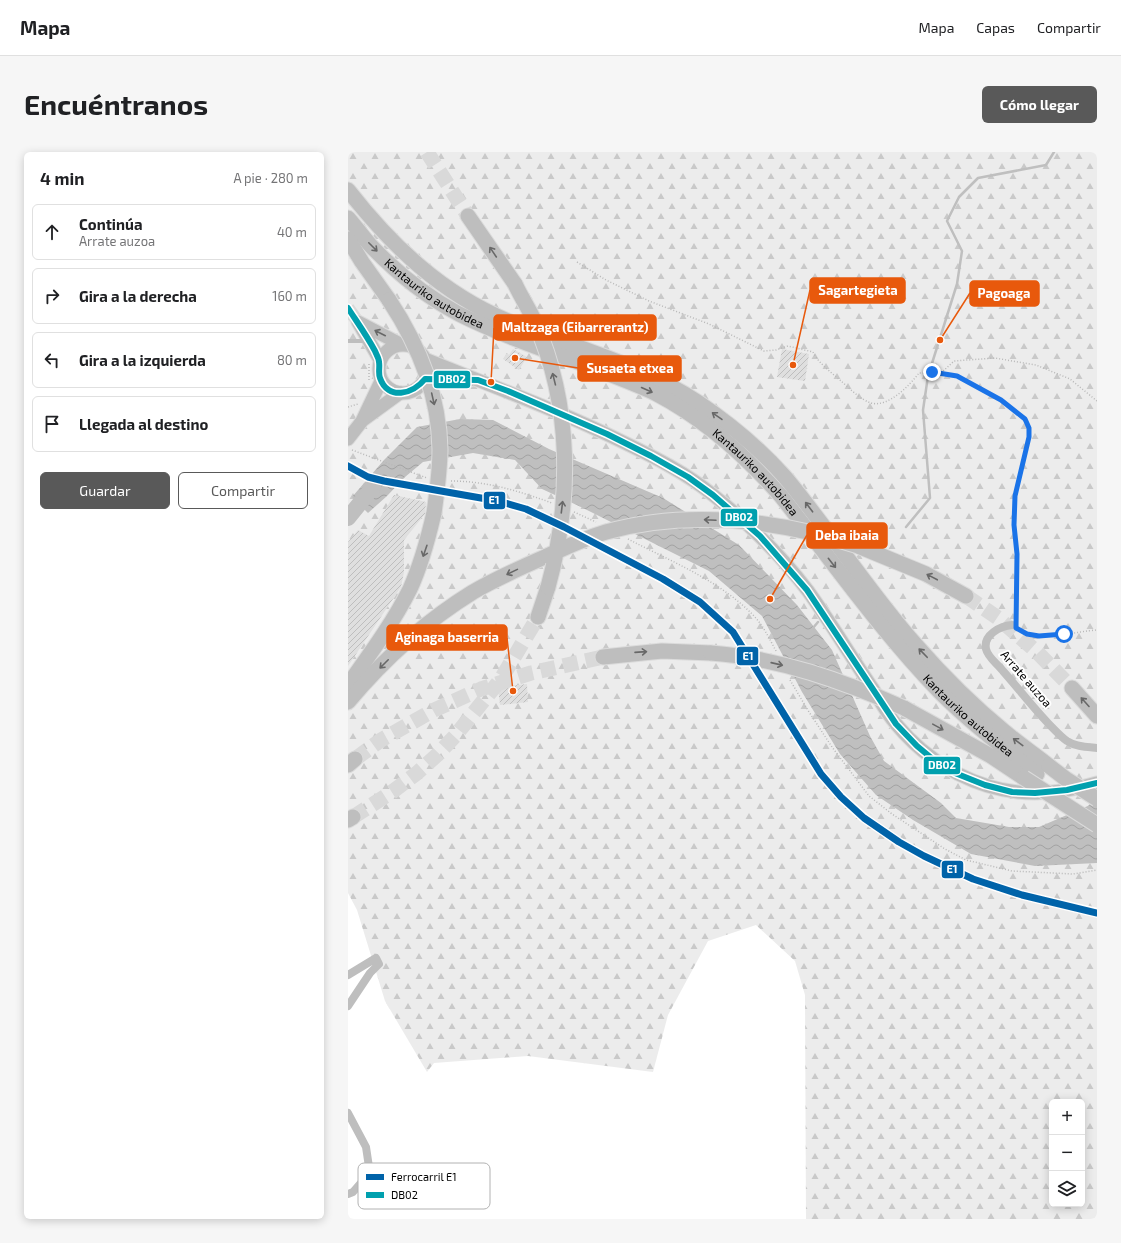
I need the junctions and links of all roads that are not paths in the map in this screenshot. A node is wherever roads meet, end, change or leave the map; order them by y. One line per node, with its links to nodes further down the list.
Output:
1 (348, 190): 25 (highway, Kantauriko autobidea, one-way to 1)
2 (468, 216): 17 (highway, one-way to 2, bridge)
3 (348, 218): 25 (highway, Kantauriko autobidea, one-way to 25)
4 (348, 239): 20 (highway, one-way to 20, bridge)
5 (348, 341): 6 (lane)
6 (369, 341): 7 (main road, one-way to 6); 9 (main road)
7 (402, 345): 8 (main road); 9 (main road)
8 (425, 359): 10 (main road); 11 (main road)
9 (374, 361): 12 (main road)
10 (425, 380): 11 (main road); 13 (main road)
11 (478, 380): 26 (main road)
12 (375, 382): 13 (main road); 14 (main road)
13 (400, 393): 14 (main road)
14 (362, 421): 15 (main road)
15 (348, 439)
16 (966, 596): 22 (highway, one-way to 22, bridge)
17 (538, 617)
18 (1014, 626): 24 (street, Arrate auzoa)
19 (603, 657): 25 (highway, one-way to 25, bridge)
20 (348, 685)
21 (1072, 688): 23 (highway, one-way to 21)
22 (348, 702)
23 (1097, 716)
24 (1097, 748)
25 (1037, 772): 27 (highway, bridge); 28 (highway, Kantauriko autobidea); 29 (highway, bridge)
26 (1097, 783)
27 (1097, 799)
28 (1097, 816)
29 (1097, 825)
30 (348, 975): 31 (street)
31 (348, 1006)
32 (348, 1113): 33 (street)
33 (368, 1163)
34 (358, 1186): 35 (street)
35 (348, 1194)

